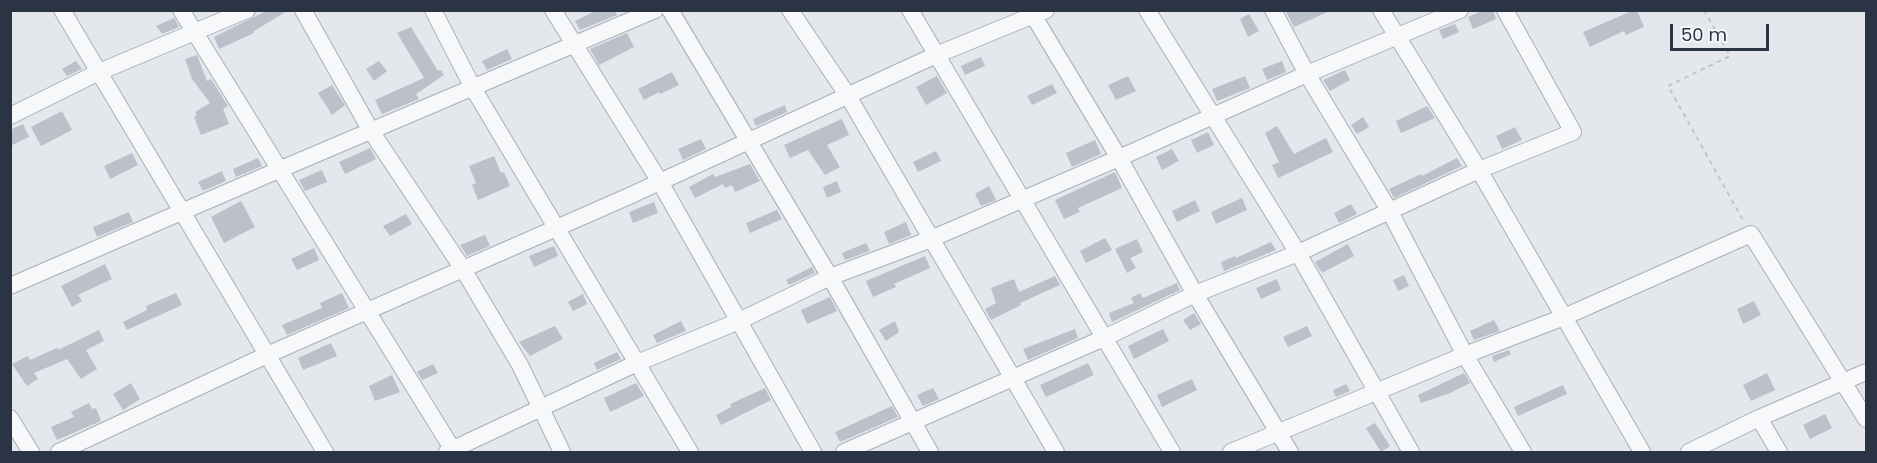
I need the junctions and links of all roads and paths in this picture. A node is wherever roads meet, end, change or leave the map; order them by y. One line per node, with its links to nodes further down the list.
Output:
1 (62, 10): 22 (street)
2 (182, 10): 18 (street)
3 (247, 10): 18 (street)
4 (303, 10): 28 (street)
5 (434, 10): 24 (street)
6 (553, 10): 20 (street)
7 (655, 10): 20 (street)
8 (670, 10): 29 (street)
9 (790, 10): 25 (street)
10 (910, 10): 21 (street)
11 (1147, 10): 27 (street)
12 (1273, 10): 23 (street)
13 (1381, 10): 19 (street)
14 (1460, 10): 19 (street)
15 (1505, 10): 32 (street)
16 (1704, 10): 38 (path)
17 (1036, 12): 21 (street); 30 (street)
18 (195, 33): 22 (street); 31 (street)
19 (1396, 36): 23 (street); 32 (street)
20 (573, 46): 24 (street); 33 (street)
21 (936, 55): 25 (street); 34 (street)
22 (99, 72): 26 (street); 36 (street)
23 (1307, 74): 27 (street); 35 (street)
24 (473, 88): 28 (street); 37 (street)
25 (848, 96): 29 (street); 39 (street)
26 (10, 116)
27 (1212, 116): 30 (street); 40 (street)
28 (371, 131): 31 (street); 41 (street)
29 (748, 142): 33 (street); 42 (street)
30 (1119, 158): 34 (street); 44 (street)
31 (280, 169): 36 (street); 45 (street)
32 (1479, 170): 35 (street); 46 (street)
33 (660, 182): 37 (street); 47 (street)
34 (1022, 199): 39 (street); 48 (street)
35 (1389, 210): 40 (street); 50 (street)
36 (181, 212): 43 (street); 49 (street)
37 (556, 228): 41 (street); 51 (street)
38 (1751, 234): 46 (street); 54 (street)
39 (933, 238): 42 (street); 53 (street)
40 (1298, 253): 44 (street); 55 (street)
41 (463, 269): 45 (street); 56 (street)
42 (830, 278): 47 (street); 60 (street)
43 (10, 286)
44 (1195, 294): 48 (street); 61 (street)
45 (366, 311): 49 (street); 62 (street)
46 (1564, 317): 50 (street); 77 (street)
47 (739, 321): 51 (street); 68 (street)
48 (1104, 338): 53 (street); 72 (street)
49 (267, 355): 64 (street); 65 (street)
50 (1465, 355): 55 (street); 76 (street)
51 (637, 363): 56 (street); 67 (street)
52 (1866, 372): 54 (street)
53 (1013, 378): 60 (street); 71 (street)
54 (1844, 383): 58 (street); 59 (street)
55 (1377, 392): 61 (street); 75 (street)
56 (542, 408): 62 (street); 66 (street)
57 (10, 418): 63 (street)
58 (1759, 418): 78 (street); 79 (street)
59 (1866, 419)
60 (913, 423): 69 (street); 70 (street)
61 (1277, 432): 73 (street); 74 (street)
62 (450, 451)
63 (31, 453)
64 (59, 453)
65 (325, 453)
66 (562, 453)
67 (690, 453)
68 (813, 453)
69 (844, 453)
70 (930, 453)
71 (1056, 453)
72 (1172, 453)
73 (1231, 453)
74 (1290, 453)
75 (1411, 453)
76 (1523, 453)
77 (1642, 453)
78 (1689, 453)
79 (1779, 453)

